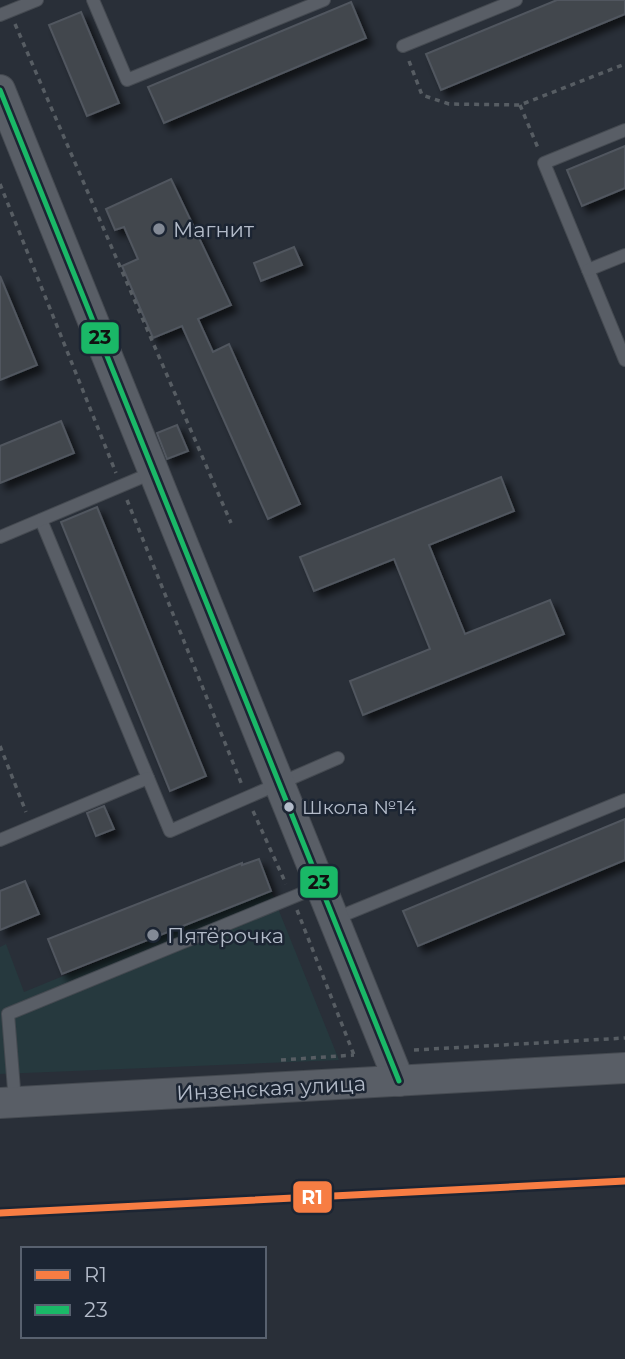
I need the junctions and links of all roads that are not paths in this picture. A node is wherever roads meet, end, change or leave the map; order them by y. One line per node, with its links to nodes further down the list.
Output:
1 (37, 0): 5 (lane)
2 (93, 0): 4 (lane)
3 (516, 0): 6 (lane)
4 (319, 1)
5 (5, 13)
6 (403, 46)
7 (0, 90): 12 (street)
8 (625, 130): 10 (lane)
9 (625, 255): 10 (lane)
10 (588, 270): 11 (lane)
11 (625, 360)
12 (155, 472): 13 (lane); 17 (street)
13 (41, 520): 14 (lane); 16 (lane)
14 (0, 537)
15 (338, 758): 17 (lane)
16 (148, 778): 17 (lane); 19 (lane)
17 (279, 782): 20 (street)
18 (625, 800): 21 (lane)
19 (0, 840)
20 (320, 886): 21 (street); 24 (lane)
21 (334, 919): 23 (street)
22 (625, 1068): 23 (street, Инзенская улица)
23 (399, 1081): 24 (street, Инзенская улица)
24 (7, 1103)

